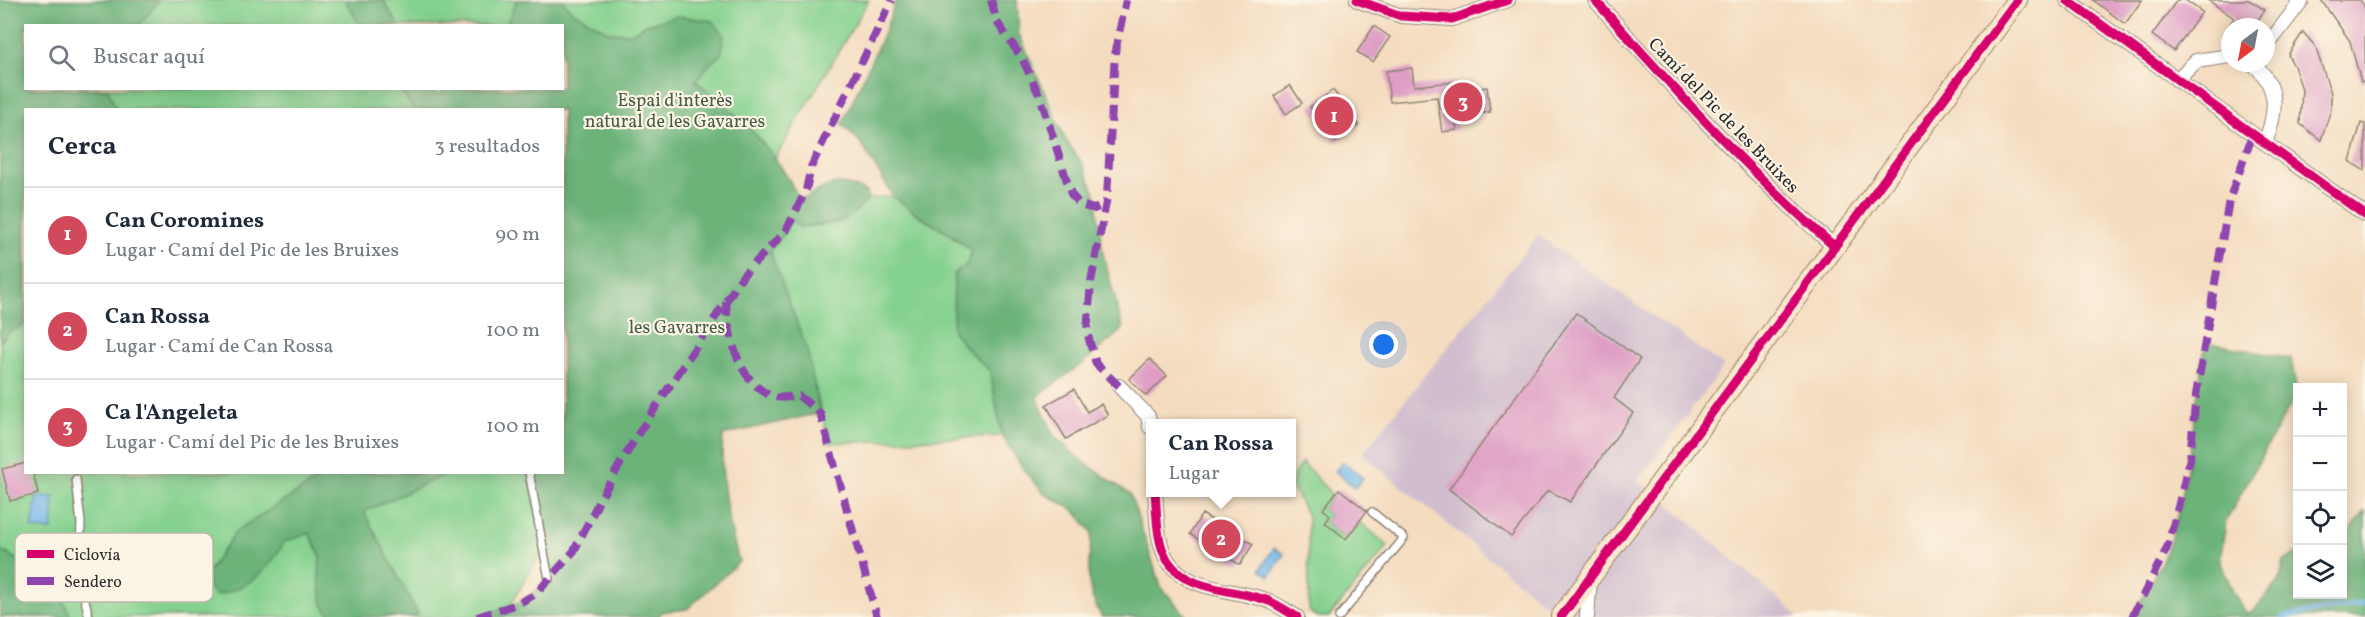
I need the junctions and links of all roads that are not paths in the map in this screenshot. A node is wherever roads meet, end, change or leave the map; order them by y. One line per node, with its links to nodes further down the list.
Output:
1 (1357, 0): 2 (street)
2 (1508, 0)
3 (1595, 0): 13 (street, Camí del Pic de les Bruixes)
4 (2017, 0): 13 (main road)
5 (2067, 0): 10 (street)
6 (2302, 0): 7 (street)
7 (2275, 35)
8 (2221, 58): 10 (street)
9 (2261, 72): 11 (street)
10 (2177, 80): 11 (street)
11 (2265, 142): 12 (street)
12 (2365, 215)
13 (1835, 247): 22 (main road)
14 (1119, 386): 15 (street)
15 (1149, 419)
16 (530, 474): 21 (lane)
17 (76, 479): 20 (lane)
18 (1156, 497): 25 (street)
19 (1372, 512): 26 (lane)
20 (81, 533)
21 (549, 579)
22 (1590, 579): 27 (main road); 28 (street)
23 (85, 602): 24 (lane)
24 (89, 617)
25 (1297, 617)
26 (1339, 617)
27 (1561, 617)
28 (1587, 617)

